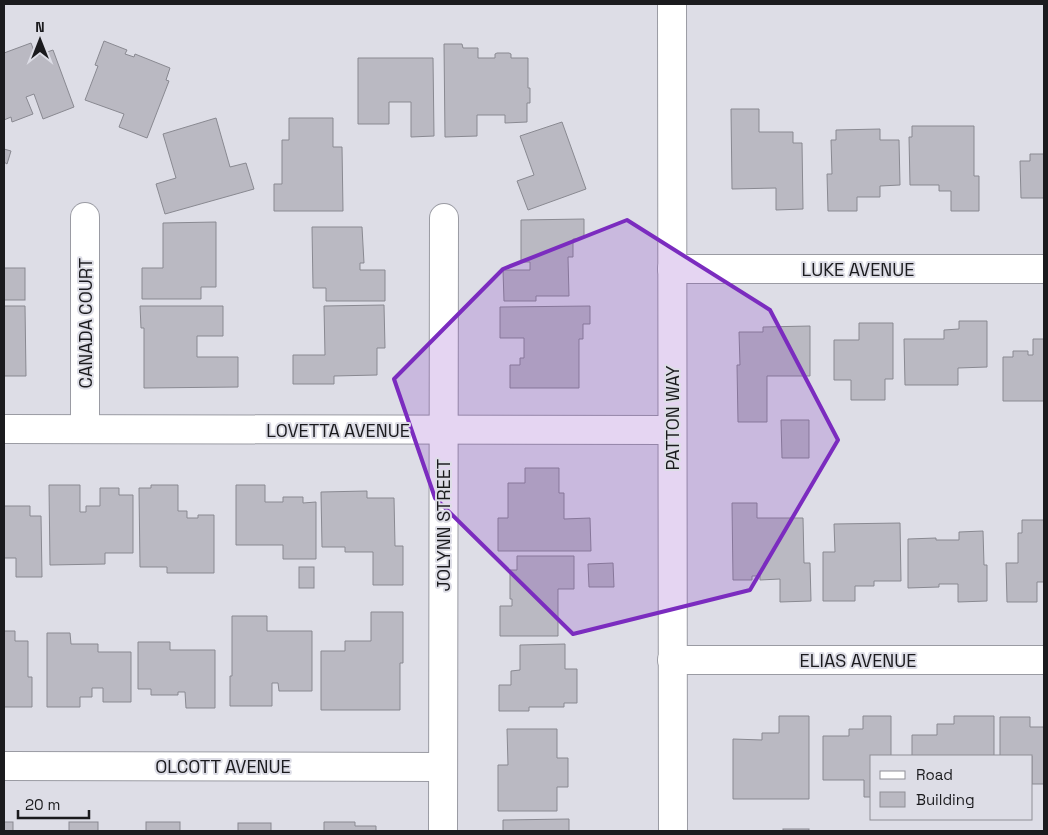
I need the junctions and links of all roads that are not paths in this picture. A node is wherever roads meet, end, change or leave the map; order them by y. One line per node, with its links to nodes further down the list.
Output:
1 (672, 4): 5 (street, PATTON WAY)
2 (85, 217): 7 (street, CANADA COURT)
3 (444, 218): 8 (street, JOLYNN STREET)
4 (1044, 268): 5 (street, LUKE AVENUE)
5 (672, 269): 9 (street, PATTON WAY)
6 (4, 429): 7 (street, LOVETTA AVENUE)
7 (85, 429): 8 (street, LOVETTA AVENUE)
8 (443, 430): 9 (street, LOVETTA AVENUE); 13 (street, JOLYNN STREET)
9 (672, 430): 10 (street, PATTON WAY)
10 (672, 660): 11 (street, ELIAS AVENUE); 15 (street, PATTON WAY)
11 (1044, 660)
12 (4, 766): 13 (street, OLCOTT AVENUE)
13 (443, 767): 14 (street, JOLYNN STREET)
14 (443, 831)
15 (672, 831)

